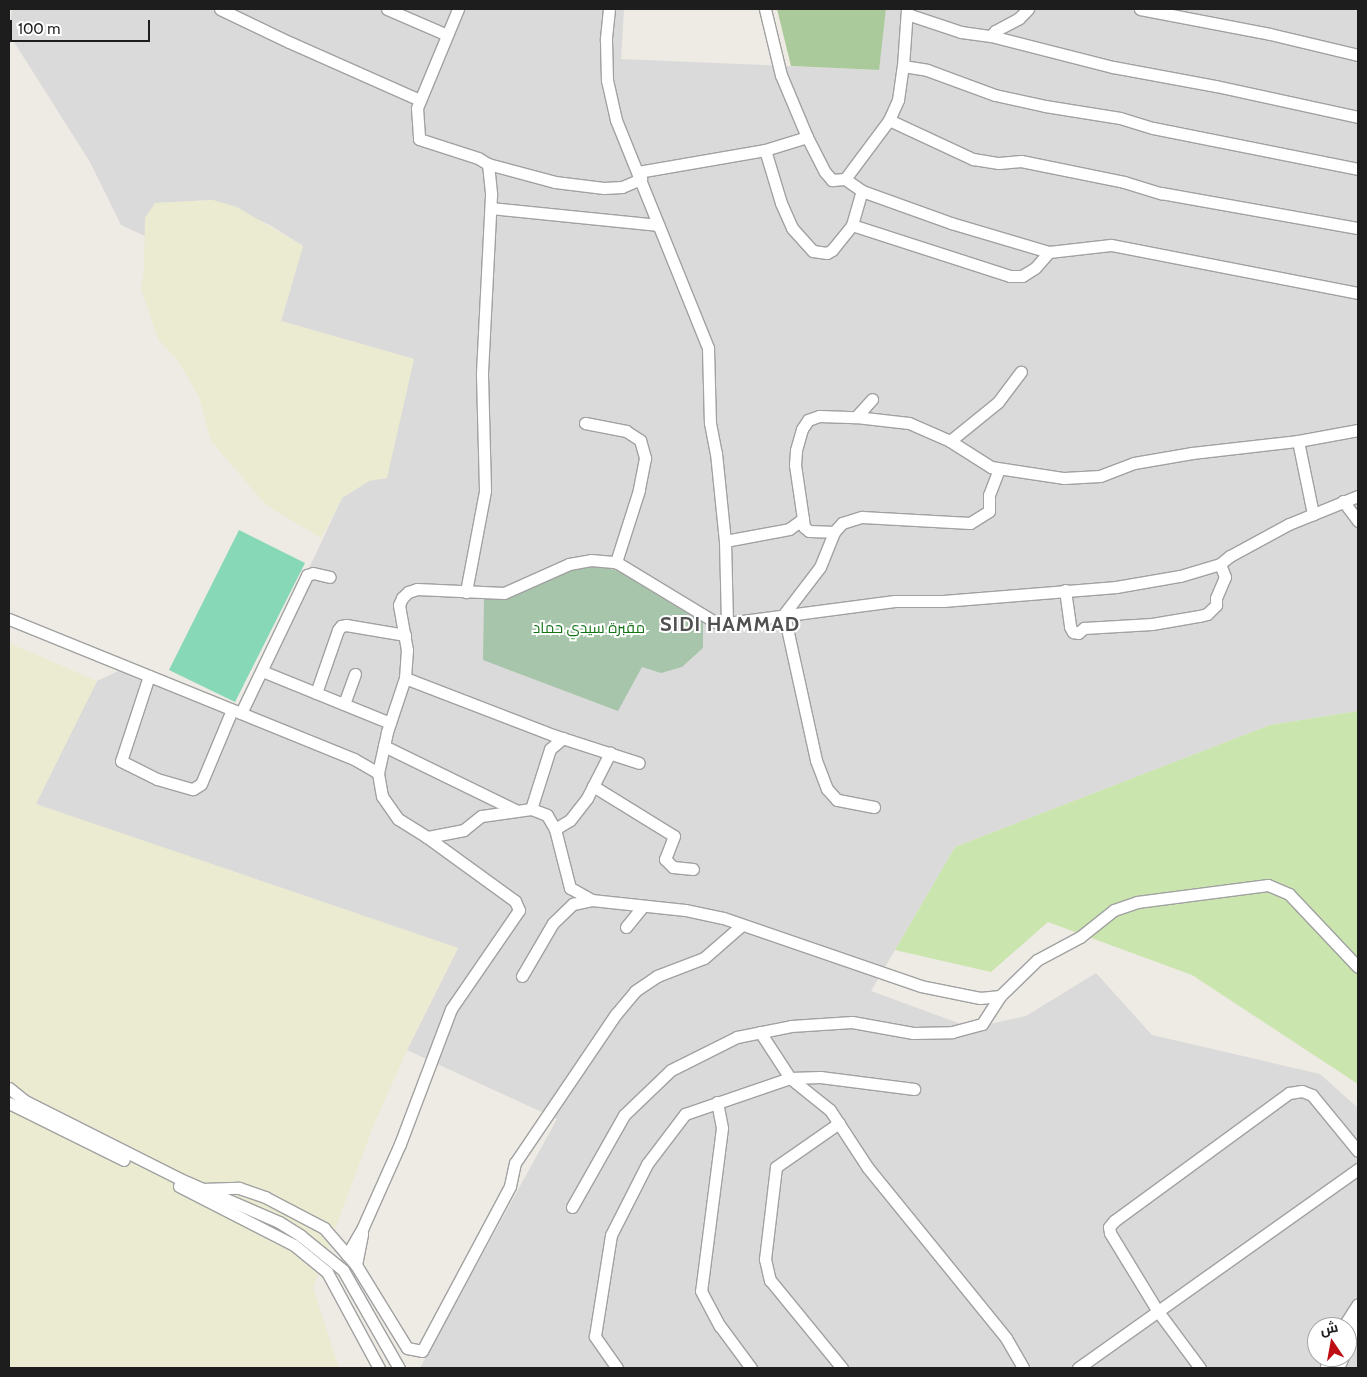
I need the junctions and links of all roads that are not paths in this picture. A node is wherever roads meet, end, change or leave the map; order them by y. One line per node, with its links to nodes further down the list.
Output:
1 (220, 9): 13 (street)
2 (387, 9): 9 (street)
3 (458, 9): 9 (street)
4 (609, 9): 20 (street)
5 (765, 9): 16 (street)
6 (1028, 9): 10 (street)
7 (1140, 9): 11 (street)
8 (907, 11): 10 (street); 12 (street)
9 (447, 35): 13 (street)
10 (991, 36): 14 (street)
11 (1358, 56)
12 (903, 66): 15 (street); 19 (street)
13 (420, 100): 18 (street)
14 (1358, 117)
15 (889, 120): 21 (street); 26 (street)
16 (807, 138): 17 (street); 21 (street)
17 (765, 150): 20 (street); 25 (street)
18 (488, 164): 20 (street); 23 (street)
19 (1358, 169)
20 (640, 176): 24 (street)
21 (845, 179): 22 (street)
22 (862, 191): 25 (street); 27 (street)
23 (491, 208): 24 (street); 48 (street)
24 (658, 225): 43 (street)
25 (852, 225): 27 (street)
26 (1358, 228)
27 (1049, 252): 28 (street)
28 (1358, 293)
29 (1020, 372): 34 (street)
30 (872, 399): 31 (street)
31 (856, 417): 34 (street); 40 (street)
32 (585, 422): 44 (street)
33 (1358, 430): 35 (street)
34 (950, 441): 36 (street)
35 (1298, 441): 36 (street); 39 (street)
36 (999, 469): 42 (street)
37 (1358, 496): 38 (street)
38 (1343, 501): 39 (street); 41 (street)
39 (1313, 514): 45 (street)
40 (803, 519): 42 (street); 43 (street)
41 (1358, 521)
42 (834, 532): 49 (street)
43 (725, 541): 51 (street)
44 (616, 562): 48 (street); 51 (street)
45 (1220, 564): 47 (street); 47 (street)
46 (330, 577): 53 (street)
47 (1064, 590): 49 (street)
48 (466, 592): 52 (street)
49 (784, 614): 51 (street); 67 (street)
50 (9, 619): 55 (street)
51 (727, 623)
52 (405, 635): 56 (street); 57 (street)
53 (262, 671): 57 (street); 59 (street)
54 (355, 674): 58 (street)
55 (148, 676): 59 (street); 59 (street)
56 (405, 678): 60 (street); 61 (street)
57 (316, 693): 58 (street)
58 (344, 704): 60 (street)
59 (237, 712): 65 (street)
60 (390, 723): 62 (street)
61 (563, 738): 63 (street); 68 (street)
62 (384, 746): 65 (street); 69 (street)
63 (610, 753): 64 (street); 66 (street)
64 (638, 763)
65 (378, 773): 71 (street)
66 (593, 786): 70 (street); 72 (street)
67 (874, 807)
68 (531, 809): 69 (street); 70 (street)
69 (516, 810): 71 (street)
70 (555, 829): 73 (street)
71 (427, 837): 93 (street)
72 (693, 868)
73 (570, 888): 74 (street); 75 (street)
74 (592, 900): 75 (street); 76 (street)
75 (573, 904): 80 (street)
76 (643, 906): 77 (street); 78 (street)
77 (742, 925): 81 (street); 96 (street)
78 (626, 927)
79 (1358, 967): 81 (street)
80 (522, 976)
81 (1000, 996): 82 (street)
82 (760, 1032): 83 (street); 92 (street)
83 (790, 1078): 85 (street); 86 (street); 88 (street)
84 (9, 1088): 91 (street)
85 (914, 1089)
86 (717, 1102): 102 (street); 103 (street)
87 (9, 1103): 100 (street)
88 (839, 1123): 104 (street); 105 (street)
89 (1358, 1151): 98 (street)
90 (1358, 1169): 98 (street)
91 (202, 1189): 94 (street); 101 (street)
92 (572, 1207)
93 (364, 1227): 94 (street); 95 (street); 96 (street)
94 (338, 1245): 95 (street)
95 (348, 1255): 96 (street)
96 (356, 1265)
97 (1358, 1304): 99 (street)
98 (1157, 1310): 106 (street); 107 (street)
99 (1350, 1317)
100 (379, 1368)
101 (399, 1368)
102 (617, 1368)
103 (751, 1368)
104 (842, 1368)
105 (1023, 1368)
106 (1078, 1368)
107 (1200, 1368)

